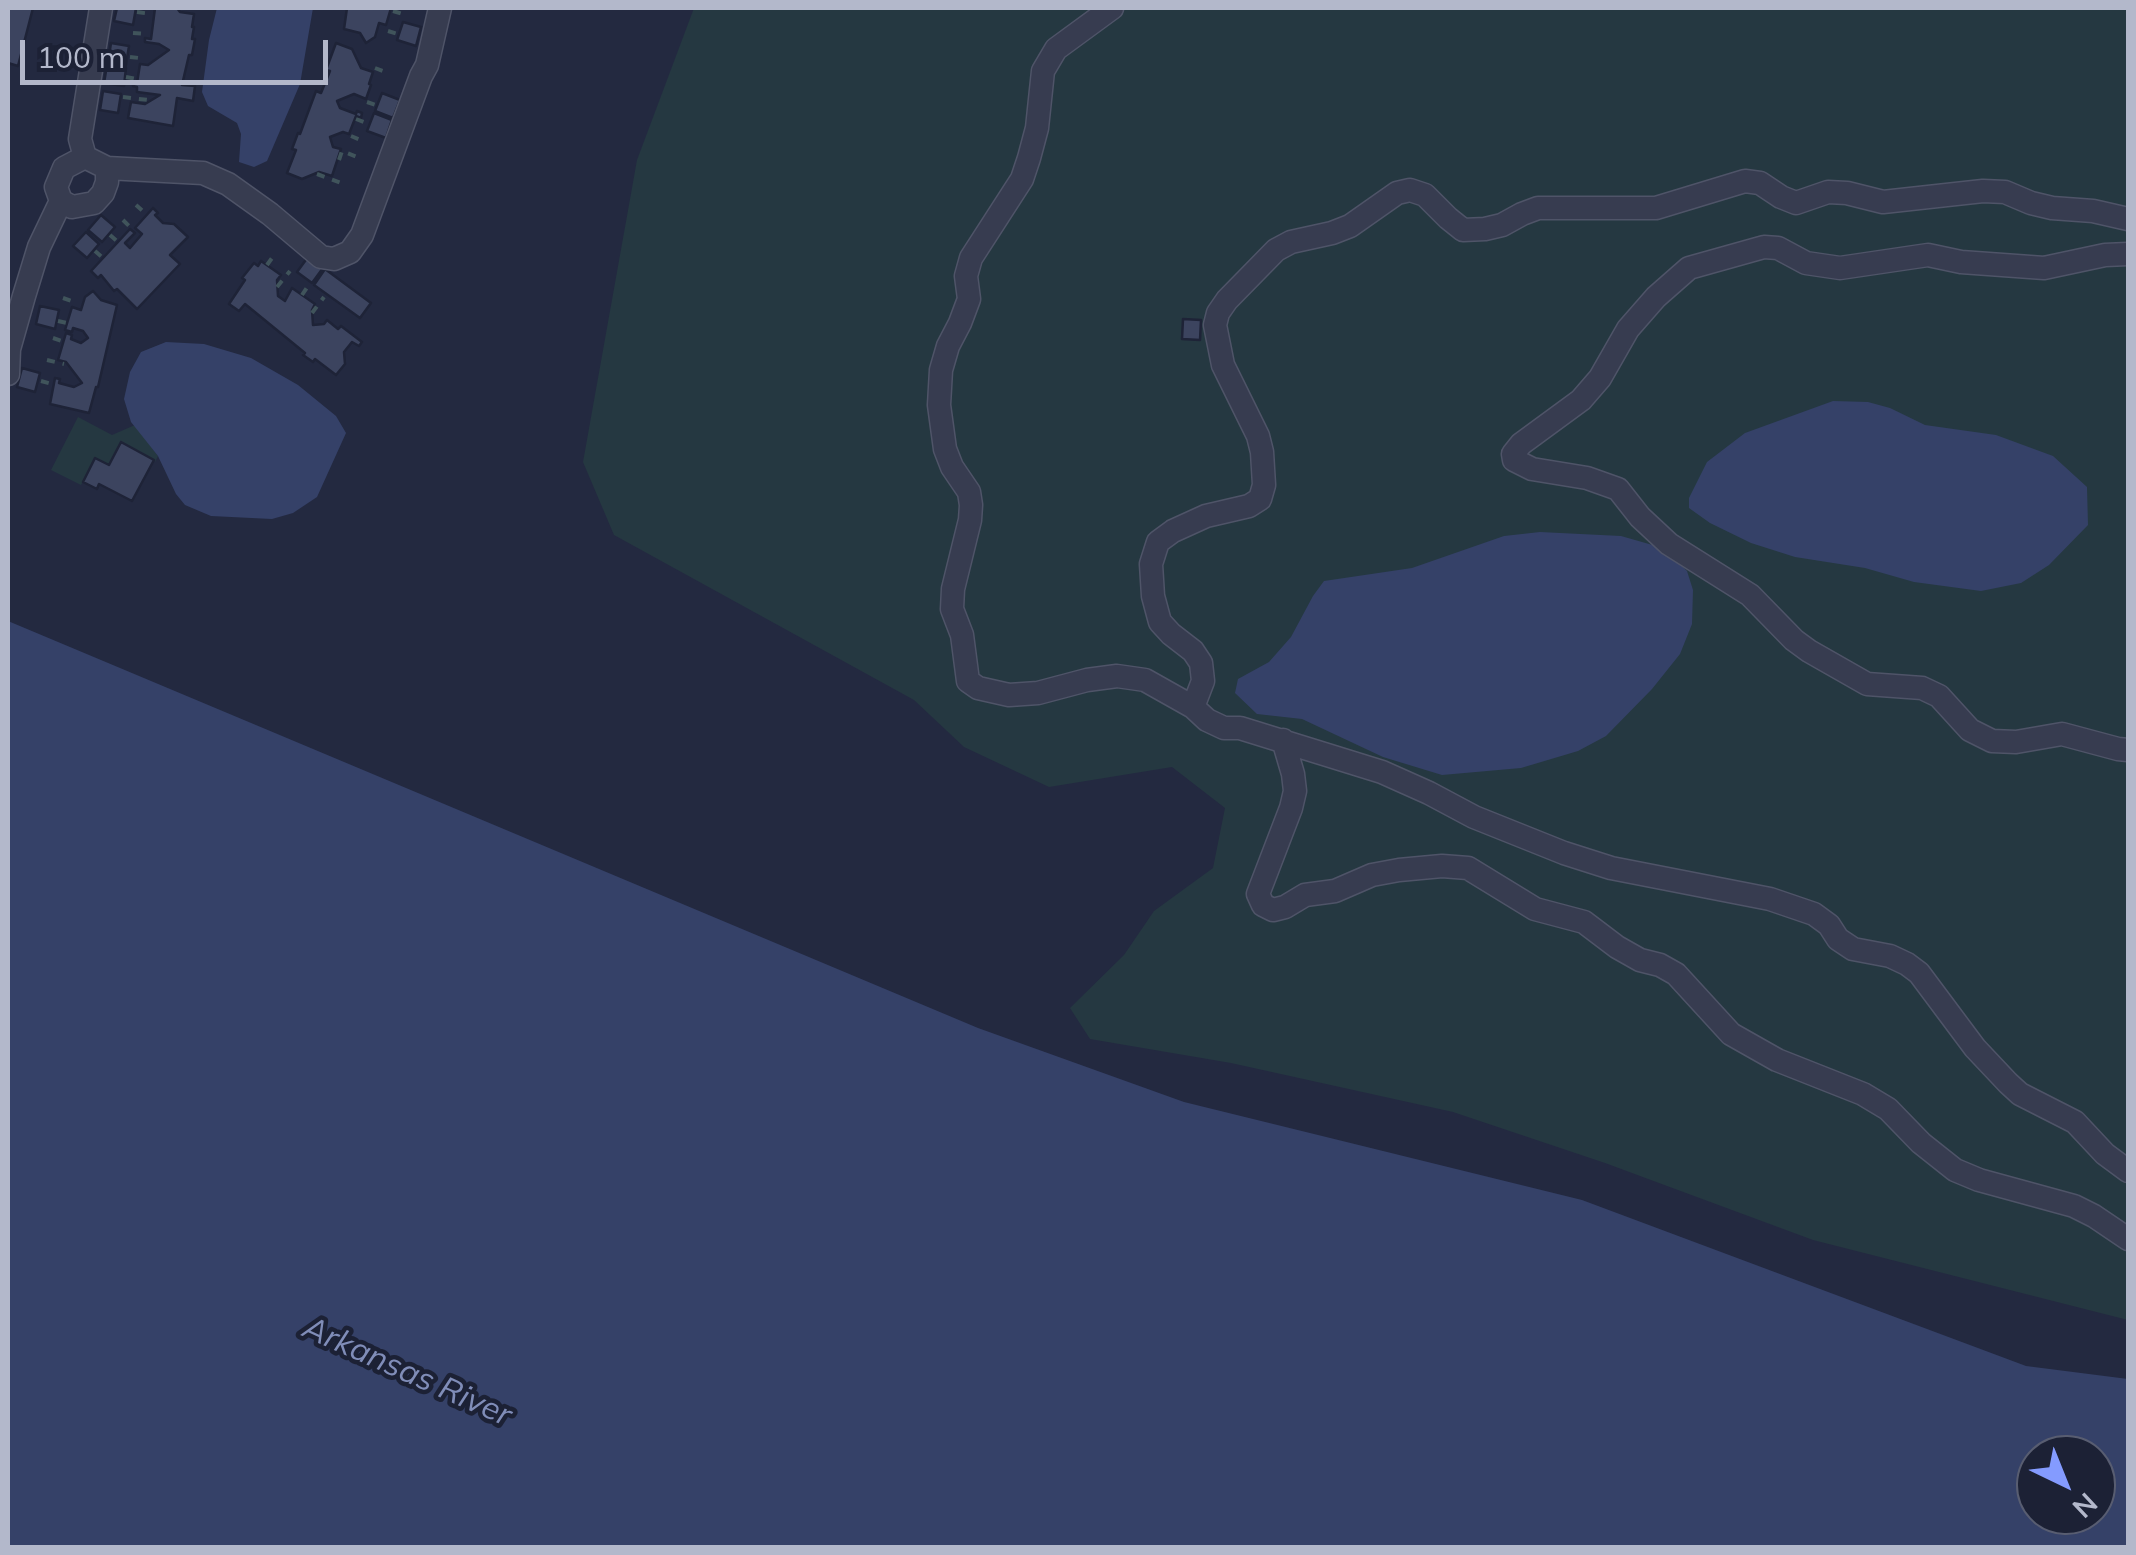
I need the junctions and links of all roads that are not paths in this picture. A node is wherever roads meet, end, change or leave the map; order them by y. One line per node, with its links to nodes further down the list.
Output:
1 (101, 8): 4 (street)
2 (440, 8): 5 (street)
3 (1112, 8): 10 (street)
4 (84, 156): 5 (street); 6 (street)
5 (107, 168): 6 (street)
6 (61, 201): 9 (street)
7 (2128, 219): 10 (street)
8 (2128, 254): 12 (street)
9 (8, 374)
10 (1192, 707): 11 (street)
11 (1283, 740): 13 (street); 14 (street)
12 (2128, 750)
13 (2128, 1171)
14 (2128, 1238)

